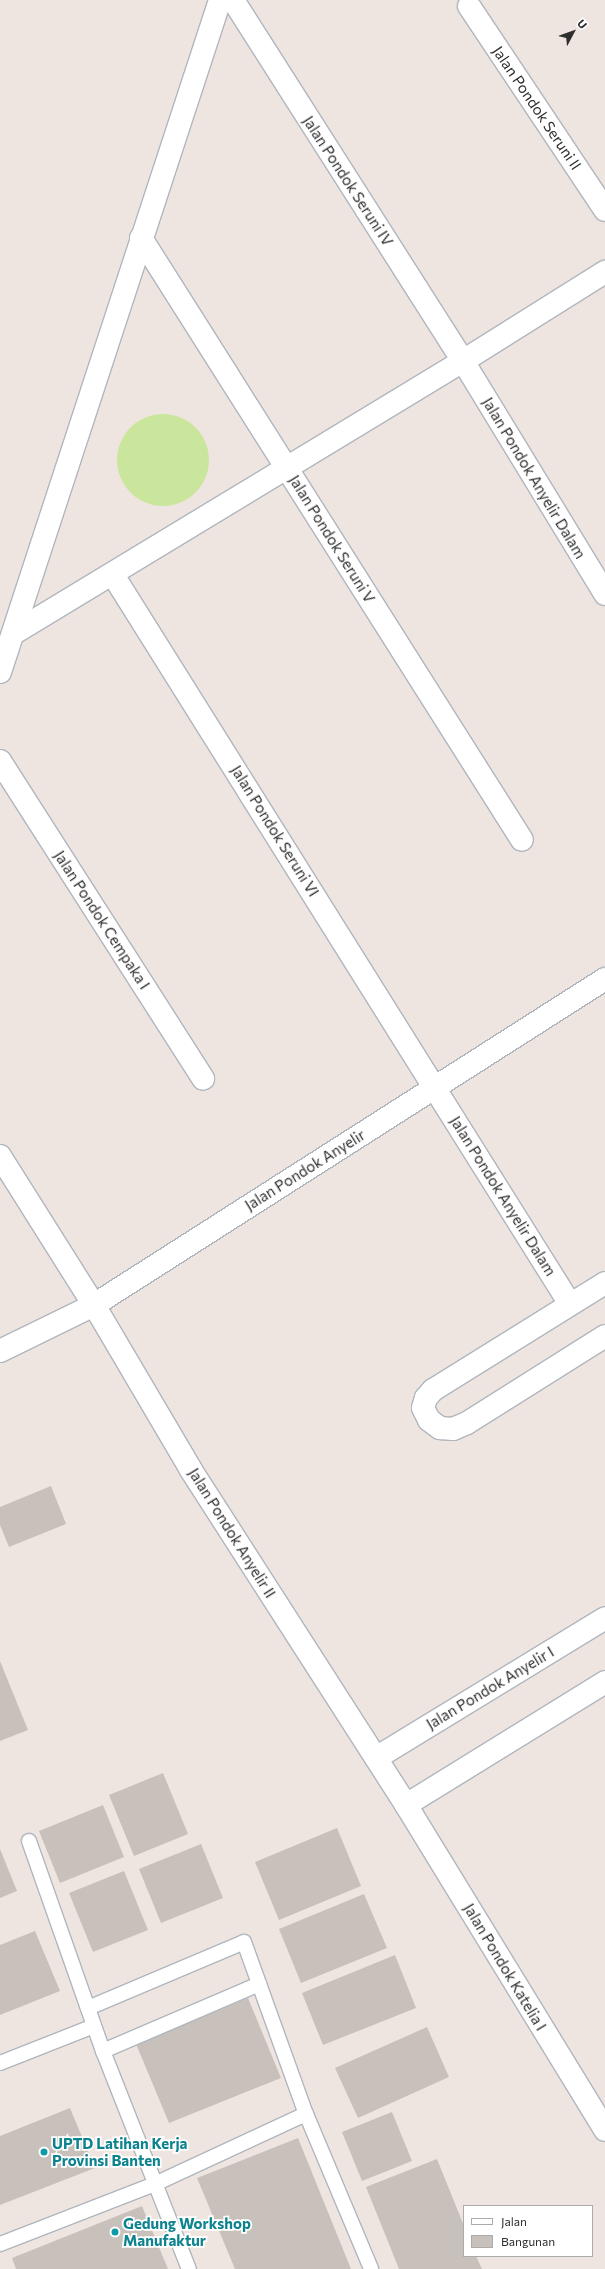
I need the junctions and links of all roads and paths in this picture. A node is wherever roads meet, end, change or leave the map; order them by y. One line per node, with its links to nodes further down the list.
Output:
1 (220, 0): 5 (street)
2 (232, 0): 7 (street, Jalan Pondok Seruni IV)
3 (469, 6): 4 (street, Jalan Pondok Seruni II)
4 (605, 210)
5 (141, 238): 8 (street, Jalan Pondok Seruni V); 11 (street)
6 (605, 272): 7 (street)
7 (463, 361): 8 (street); 10 (street, Jalan Pondok Anyelir Dalam)
8 (286, 466): 9 (street); 14 (street, Jalan Pondok Seruni V)
9 (113, 575): 11 (street); 17 (street, Jalan Pondok Seruni VI)
10 (605, 594)
11 (14, 633): 12 (street)
12 (0, 672)
13 (0, 762): 16 (street, Jalan Pondok Cempaka I)
14 (522, 840)
15 (605, 979): 17 (street, Jalan Pondok Anyelir)
16 (203, 1079)
17 (436, 1087): 20 (street, Jalan Pondok Anyelir Dalam); 21 (street, Jalan Pondok Anyelir)
18 (0, 1156): 21 (street, Jalan Pondok Anyelir II)
19 (605, 1282): 20 (street)
20 (570, 1304): 22 (street)
21 (94, 1305): 23 (street, Jalan Pondok Anyelir); 26 (street, Jalan Pondok Anyelir II)
22 (605, 1336)
23 (0, 1352)
24 (605, 1618): 26 (street, Jalan Pondok Anyelir I)
25 (605, 1682): 27 (street)
26 (376, 1758): 27 (street, Jalan Pondok Anyelir II)
27 (406, 1805): 35 (street, Jalan Pondok Katelia I)
28 (29, 1841): 30 (lane)
29 (259, 1984): 30 (lane); 32 (lane); 34 (lane)
30 (88, 2008): 31 (lane)
31 (94, 2026): 32 (lane); 33 (lane)
32 (103, 2051): 36 (lane)
33 (0, 2063)
34 (306, 2114): 36 (lane); 39 (lane)
35 (605, 2130)
36 (155, 2184): 37 (lane); 38 (lane)
37 (0, 2244)
38 (189, 2269)
39 (371, 2269)

